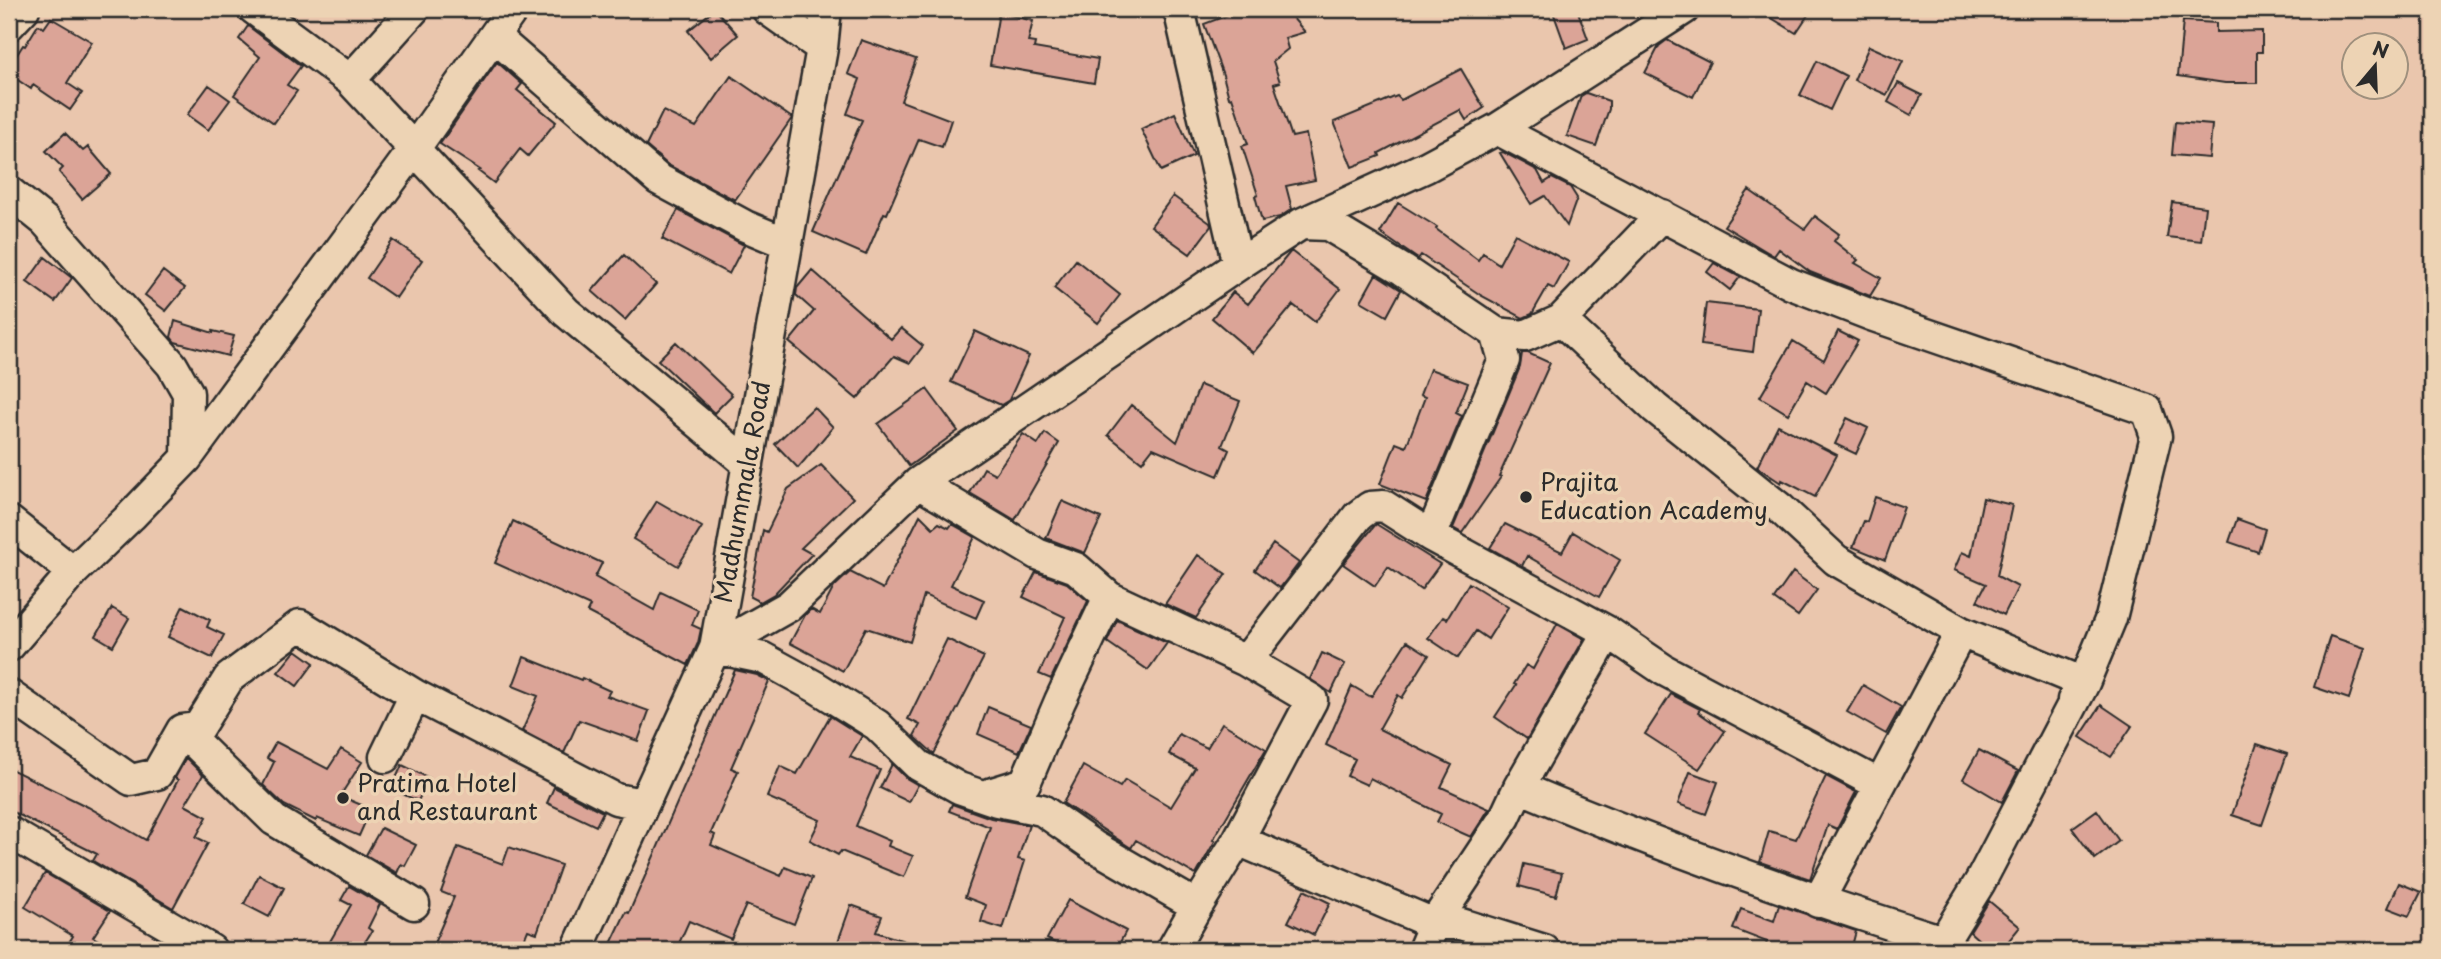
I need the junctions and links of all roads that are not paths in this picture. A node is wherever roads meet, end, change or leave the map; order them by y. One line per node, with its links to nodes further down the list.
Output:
1 (24, 9): 9 (street)
2 (254, 9): 12 (street)
3 (414, 9): 12 (street)
4 (513, 9): 10 (street)
5 (767, 9): 11 (street)
6 (826, 9): 11 (street, Madhummala Road)
7 (1179, 9): 19 (street)
8 (1685, 9): 13 (street)
9 (9, 25)
10 (495, 37): 14 (street); 18 (street)
11 (822, 48): 18 (street, Madhummala Road)
12 (350, 80): 14 (street)
13 (1497, 130): 16 (street); 17 (street)
14 (415, 148): 22 (street); 23 (street)
15 (9, 192): 22 (street)
16 (1662, 215): 20 (street); 34 (street)
17 (1301, 224): 19 (street); 21 (street)
18 (786, 243): 23 (street, Madhummala Road)
19 (1238, 265): 24 (street)
20 (1561, 320): 21 (street); 30 (street)
21 (1496, 333): 26 (street)
22 (187, 458): 27 (street)
23 (748, 464): 32 (street, Madhummala Road)
24 (918, 483): 28 (street); 32 (street)
25 (9, 521): 27 (street)
26 (1431, 536): 29 (street); 33 (street)
27 (73, 572): 31 (street)
28 (1109, 597): 33 (street); 42 (street)
29 (1608, 632): 40 (street); 41 (street)
30 (1961, 632): 34 (street); 40 (street)
31 (9, 646)
32 (715, 648): 42 (street); 43 (street, Madhummala Road)
33 (1246, 661): 45 (street)
34 (2084, 683): 37 (street); 50 (street)
35 (9, 695): 38 (street)
36 (415, 695): 38 (street); 39 (street); 43 (street)
37 (2064, 712)
38 (182, 730): 47 (street)
39 (385, 757)
40 (1880, 785): 46 (street)
41 (1519, 787): 46 (street); 49 (street)
42 (983, 796): 48 (street)
43 (642, 804): 52 (street, Madhummala Road)
44 (9, 832): 51 (street)
45 (1238, 840): 48 (street); 49 (street)
46 (1818, 902): 50 (street)
47 (414, 904)
48 (1197, 906): 53 (street)
49 (1429, 937): 54 (street)
50 (1941, 945)
51 (211, 950)
52 (577, 950)
53 (1172, 950)
54 (1544, 950)

